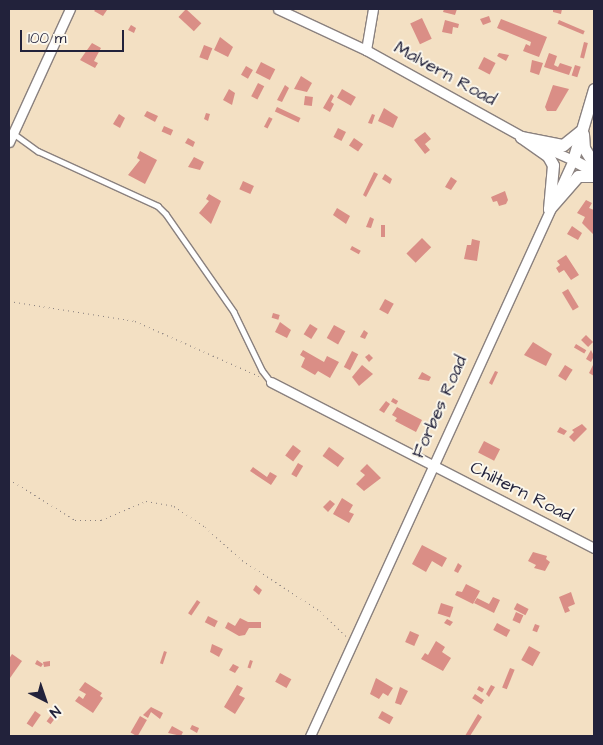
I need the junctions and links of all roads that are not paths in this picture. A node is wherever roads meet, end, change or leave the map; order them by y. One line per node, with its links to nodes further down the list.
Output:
1 (70, 9): 8 (street)
2 (278, 9): 4 (street, Malvern Road)
3 (373, 9): 4 (street)
4 (366, 50): 7 (street, Malvern Road)
5 (594, 89): 6 (main road, Forbes Road)
6 (583, 128): 7 (main road); 9 (main road, Forbes Road); 10 (main road)
7 (521, 136): 9 (street, Malvern Road); 13 (main road)
8 (11, 138): 14 (lane)
9 (573, 160): 11 (main road, Malvern Road); 13 (street, Forbes Road)
10 (594, 164)
11 (594, 171)
12 (594, 176): 13 (main road)
13 (548, 209): 15 (street, Forbes Road)
14 (271, 382): 15 (street, Chiltern Road)
15 (433, 465): 16 (street, Chiltern Road); 17 (street, Forbes Road)
16 (594, 548)
17 (310, 736)

